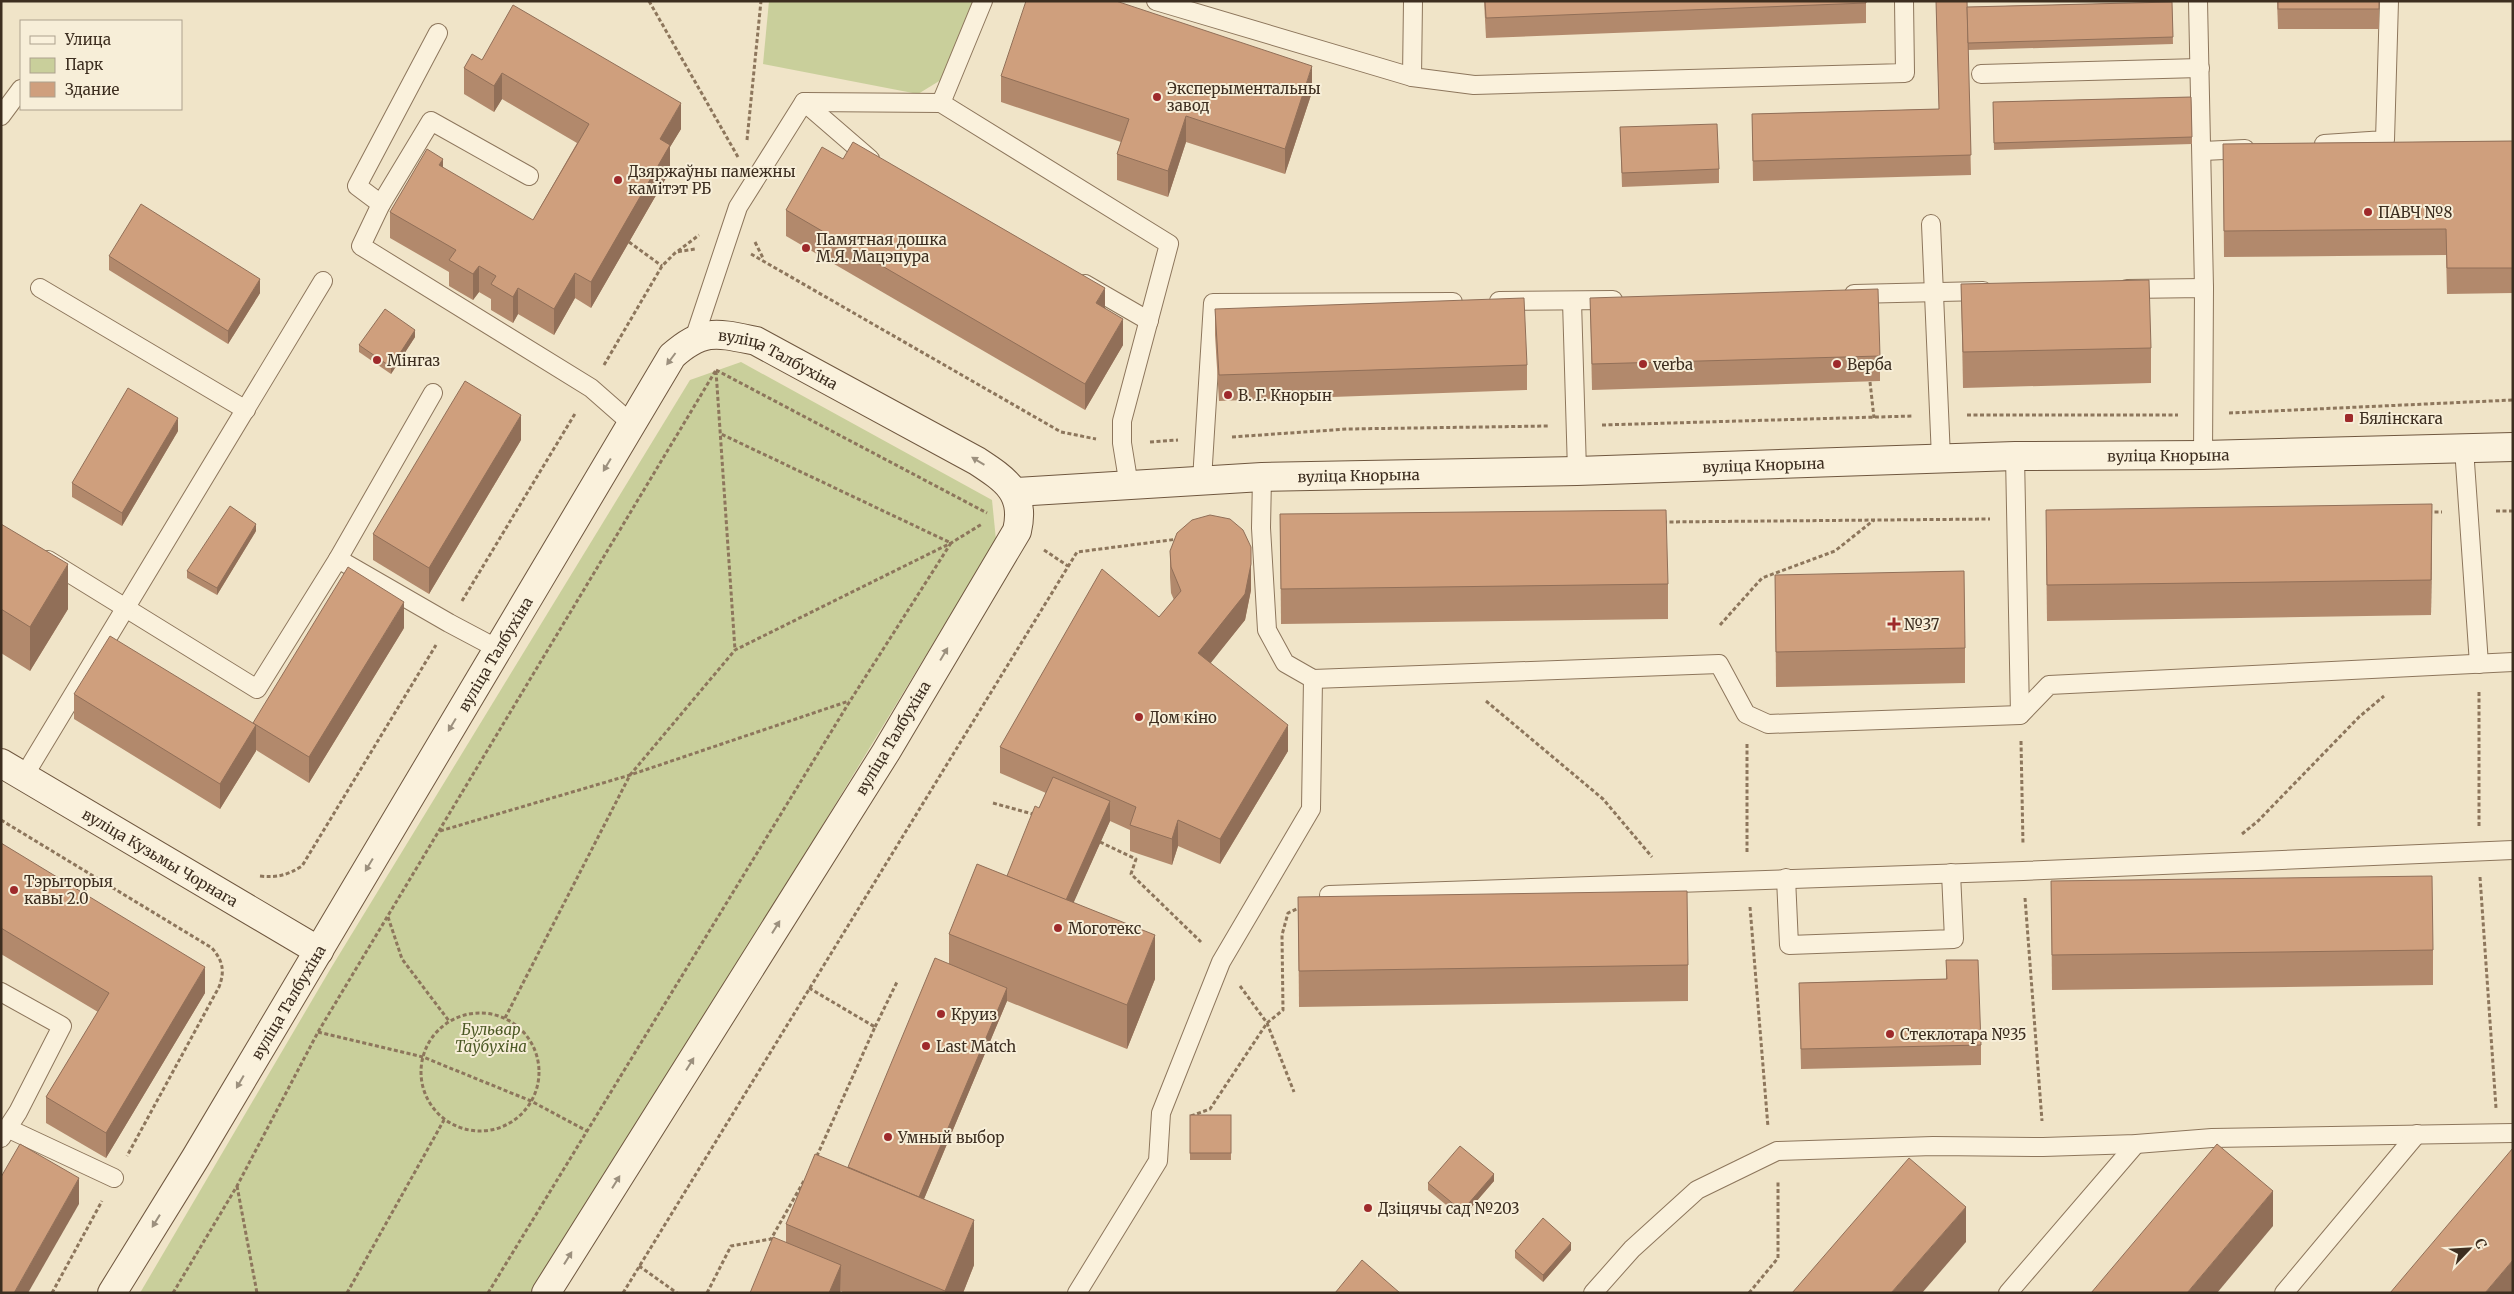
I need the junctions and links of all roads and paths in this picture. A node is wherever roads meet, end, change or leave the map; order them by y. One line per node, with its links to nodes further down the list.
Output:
1 (649, 1): 21 (path)
2 (761, 1): 17 (path)
3 (983, 1): 15 (lane)
4 (1156, 1): 12 (lane)
5 (1413, 1): 12 (lane)
6 (1904, 1): 12 (lane)
7 (2198, 1): 10 (lane)
8 (2390, 1): 18 (lane)
9 (438, 33): 24 (lane)
10 (2200, 68): 11 (lane); 20 (lane)
11 (1981, 74)
12 (1412, 77)
13 (20, 90): 16 (lane)
14 (804, 102): 15 (lane); 22 (lane); 25 (lane)
15 (941, 103): 40 (lane)
16 (1, 116)
17 (747, 141)
18 (2308, 145)
19 (2260, 148): 20 (lane)
20 (2203, 151): 33 (lane)
21 (739, 160)
22 (886, 168)
23 (529, 176): 24 (lane)
24 (381, 204): 47 (lane)
25 (738, 207): 28 (path); 41 (lane)
26 (1931, 224): 36 (lane)
27 (629, 242): 29 (path)
28 (676, 252)
29 (662, 266)
30 (1073, 277): 40 (lane)
31 (323, 281): 45 (lane)
32 (40, 288): 45 (lane)
33 (2204, 288): 34 (lane); 51 (lane)
34 (2107, 290)
35 (2000, 291): 36 (lane)
36 (1932, 292): 37 (lane); 53 (lane)
37 (1835, 294)
38 (1630, 300): 39 (lane)
39 (1572, 301): 54 (lane); 56 (lane)
40 (1149, 321): 57 (lane)
41 (694, 339): 47 (main road, вуліца Талбухіна, one-way to 47); 58 (main road, вуліца Талбухіна, one-way to 41)
42 (716, 370): 48 (path); 62 (path); 90 (path)
43 (1870, 382): 46 (path)
44 (433, 393): 71 (lane)
45 (246, 410): 73 (lane)
46 (1874, 418)
47 (632, 424): 75 (main road, вуліца Талбухіна, one-way to 75)
48 (721, 434): 68 (path); 76 (path)
49 (2464, 448): 50 (main road, вуліца Кнорына); 51 (main road, вуліца Кнорына); 59 (lane)
50 (2513, 448)
51 (2203, 455): 52 (main road, вуліца Кнорына)
52 (2015, 456): 53 (main road, вуліца Кнорына); 63 (lane)
53 (1941, 458): 54 (main road, вуліца Кнорына)
54 (1577, 470): 55 (main road, вуліца Кнорына)
55 (1262, 477): 56 (main road, вуліца Кнорына); 81 (lane)
56 (1202, 480): 57 (main road, вуліца Кнорына)
57 (1129, 486): 58 (main road, вуліца Кнорына)
58 (1015, 492): 134 (main road, вуліца Талбухіна, one-way to 58)
59 (2467, 511): 60 (path); 61 (path); 78 (lane)
60 (2513, 511)
61 (2418, 512)
62 (994, 517)
63 (2017, 519): 64 (path); 84 (lane)
64 (1875, 520): 66 (path); 74 (path)
65 (987, 521): 68 (path)
66 (1654, 522)
67 (1183, 538): 72 (path)
68 (951, 543): 76 (path); 82 (path)
69 (34, 551): 73 (lane)
70 (1046, 551): 72 (path)
71 (338, 559): 73 (lane); 75 (lane)
72 (1068, 566): 105 (path)
73 (126, 608): 85 (lane)
74 (1720, 625)
75 (498, 649): 102 (main road, вуліца Талбухіна, one-way to 102)
76 (735, 650): 86 (path)
77 (2513, 662): 78 (lane)
78 (2479, 664): 79 (lane); 93 (path)
79 (2419, 667): 84 (lane); 94 (path)
80 (1455, 674): 81 (lane); 83 (lane); 99 (path)
81 (1313, 679): 103 (lane)
82 (850, 701): 86 (path); 116 (path)
83 (1746, 714): 84 (lane); 98 (path)
84 (2020, 715): 95 (path)
85 (8, 769): 102 (main road, вуліца Кузьмы Чорнага)
86 (630, 775): 90 (path); 107 (path)
87 (993, 803): 88 (path)
88 (1044, 818)
89 (1, 820): 124 (path)
90 (440, 831): 101 (path)
91 (1100, 842): 103 (path)
92 (2513, 850): 93 (lane)
93 (2479, 851): 94 (lane); 118 (path)
94 (2208, 862): 95 (lane)
95 (2023, 871): 96 (lane); 121 (path)
96 (1952, 874): 97 (lane); 97 (lane)
97 (1786, 878): 98 (lane)
98 (1747, 879): 99 (lane); 122 (path)
99 (1672, 882): 100 (lane)
100 (1329, 895): 109 (path)
101 (388, 917): 108 (path); 111 (path)
102 (319, 950): 129 (main road, вуліца Талбухіна, one-way to 129)
103 (1221, 962): 109 (path); 138 (lane)
104 (897, 982): 110 (path)
105 (809, 988): 110 (path); 127 (path)
106 (1, 992): 117 (lane)
107 (505, 1018): 108 (path); 114 (path)
108 (449, 1021): 112 (path)
109 (1267, 1023): 113 (path)
110 (874, 1027): 123 (path)
111 (318, 1032): 112 (path); 126 (path)
112 (423, 1057): 114 (path); 115 (path)
113 (1294, 1092)
114 (532, 1101): 115 (path); 116 (path)
115 (444, 1120): 132 (path)
116 (586, 1131): 133 (path)
117 (4, 1133): 124 (lane)
118 (2505, 1133): 119 (lane)
119 (2417, 1134): 120 (lane); 142 (lane)
120 (2136, 1144): 121 (lane); 141 (lane)
121 (2044, 1147): 122 (lane)
122 (1777, 1151): 139 (lane); 140 (path)
123 (815, 1161)
124 (114, 1178): 128 (path)
125 (806, 1178): 137 (path)
126 (237, 1186): 130 (path); 131 (path)
127 (639, 1266): 135 (path); 136 (path)
128 (52, 1293)
129 (112, 1293)
130 (173, 1293)
131 (257, 1293)
132 (346, 1293)
133 (488, 1293)
134 (546, 1293)
135 (623, 1293)
136 (677, 1293)
137 (707, 1293)
138 (1077, 1293)
139 (1593, 1293)
140 (1749, 1293)
141 (2008, 1293)
142 (2284, 1293)

